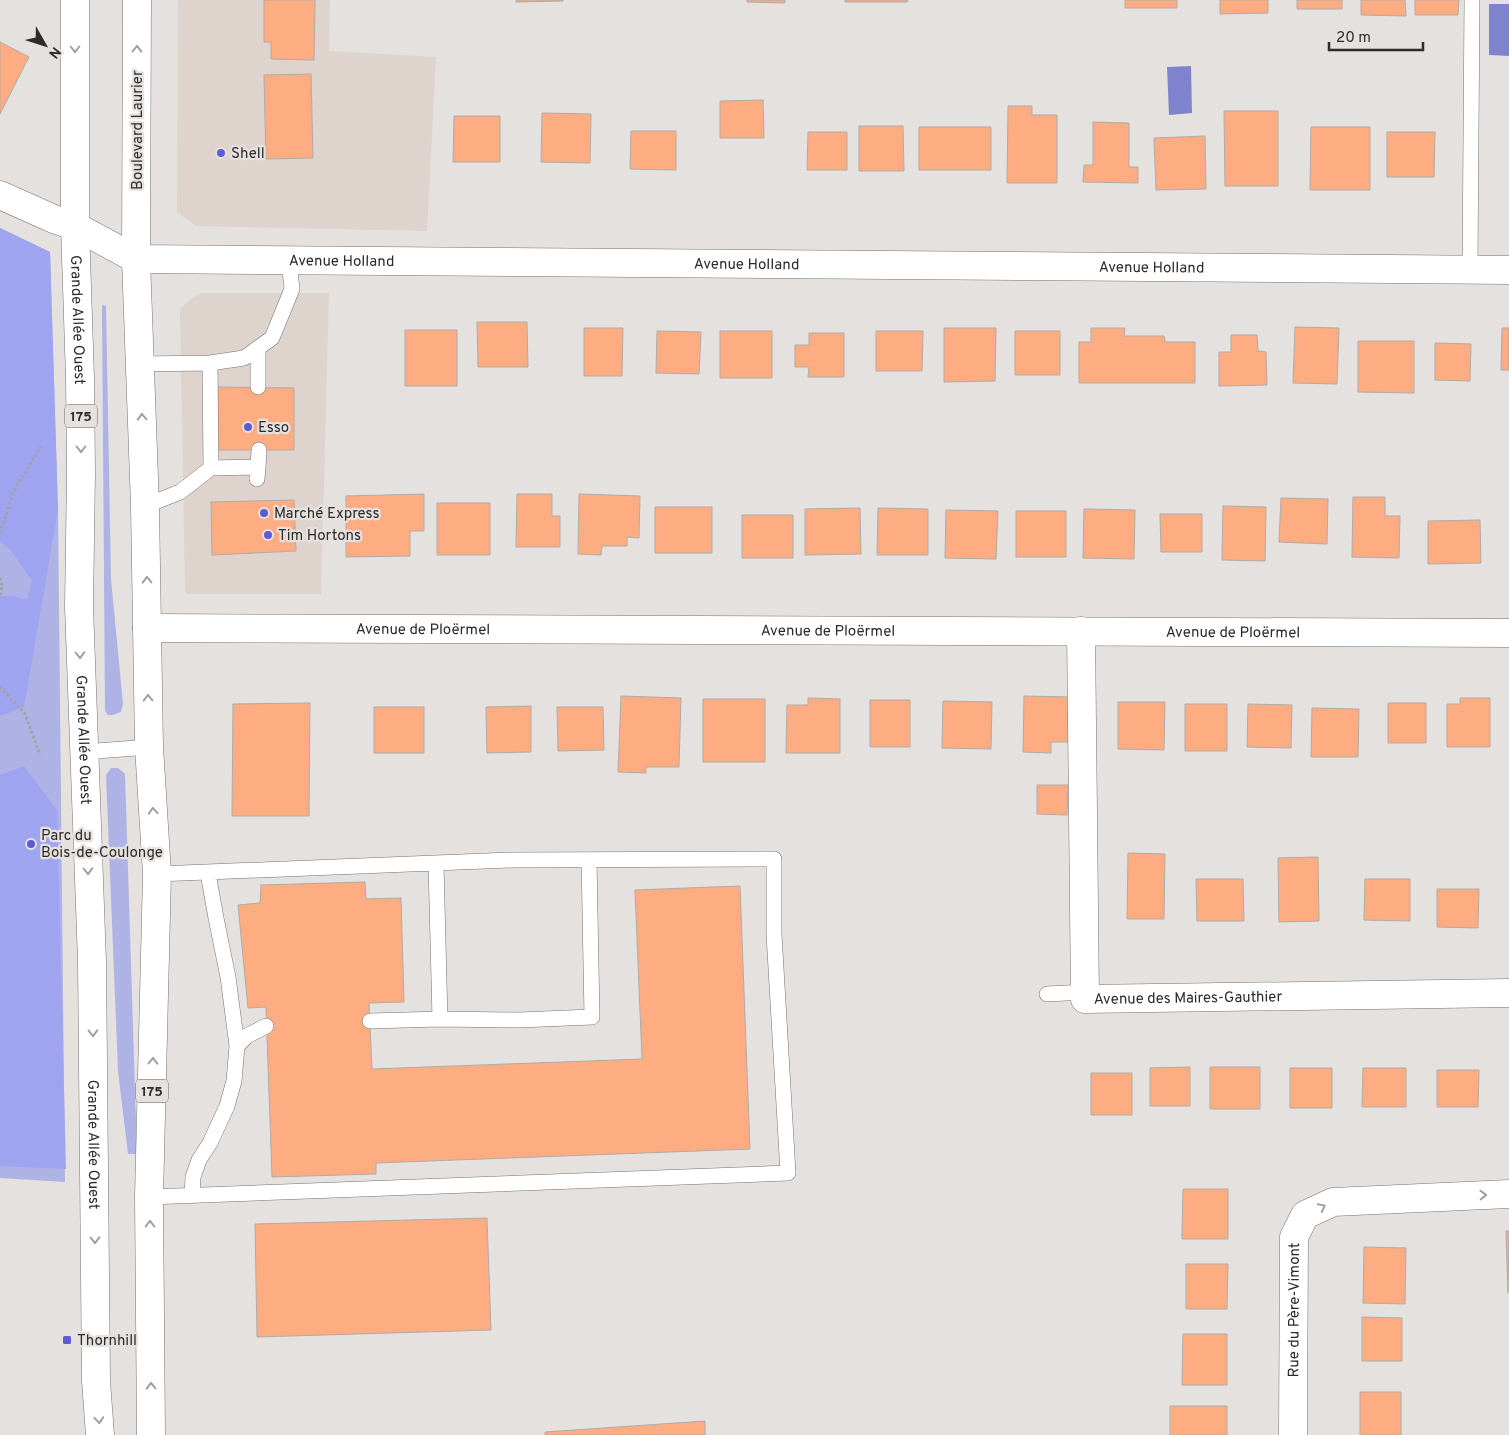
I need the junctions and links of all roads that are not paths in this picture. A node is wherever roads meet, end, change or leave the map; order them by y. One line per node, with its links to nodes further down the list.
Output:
1 (76, 0): 5 (main road, 175, one-way to 5)
2 (137, 0): 6 (main road, Boulevard Laurier / 175, one-way to 2)
3 (1472, 0): 8 (lane)
4 (0, 195): 5 (main road, Avenue Holland)
5 (75, 226): 6 (main road, Avenue Holland); 21 (main road, Grande Allée Ouest / 175, one-way to 21)
6 (136, 259): 7 (main road, Avenue Holland); 12 (main road, 175)
7 (289, 260): 8 (main road, Avenue Holland); 10 (lane)
8 (1470, 270): 9 (main road, Avenue Holland)
9 (1509, 270)
10 (258, 348): 11 (lane); 13 (lane)
11 (210, 363): 12 (lane); 15 (lane)
12 (140, 364): 16 (main road, 175, one-way to 12)
13 (258, 388)
14 (259, 450): 15 (lane)
15 (211, 468): 16 (lane)
16 (145, 506): 17 (main road, 175, one-way to 16)
17 (147, 628): 18 (main road, Avenue de Ploërmel); 20 (main road, 175, one-way to 17)
18 (1080, 631): 19 (main road, Avenue de Ploërmel); 26 (main road, Avenue des Maires-Gauthier)
19 (1509, 633)
20 (149, 747): 21 (lane); 25 (main road, 175, one-way to 20)
21 (84, 752): 36 (main road, Grande Allée Ouest / 175, one-way to 36)
22 (589, 860): 23 (lane); 29 (lane); 34 (lane)
23 (436, 864): 24 (lane); 29 (lane)
24 (208, 873): 25 (lane); 32 (lane)
25 (157, 874): 35 (main road, 175, one-way to 25)
26 (1085, 992): 27 (main road, Avenue des Maires-Gauthier); 28 (lane)
27 (1509, 993)
28 (1047, 994)
29 (440, 1019): 30 (lane)
30 (370, 1021)
31 (266, 1026): 32 (lane)
32 (237, 1046): 34 (lane)
33 (1509, 1194): 38 (main road, Rue du Père-Vimont, one-way to 33)
34 (192, 1196): 35 (lane)
35 (149, 1198): 37 (main road, 175, one-way to 35)
36 (100, 1435)
37 (151, 1435)
38 (1293, 1435)

